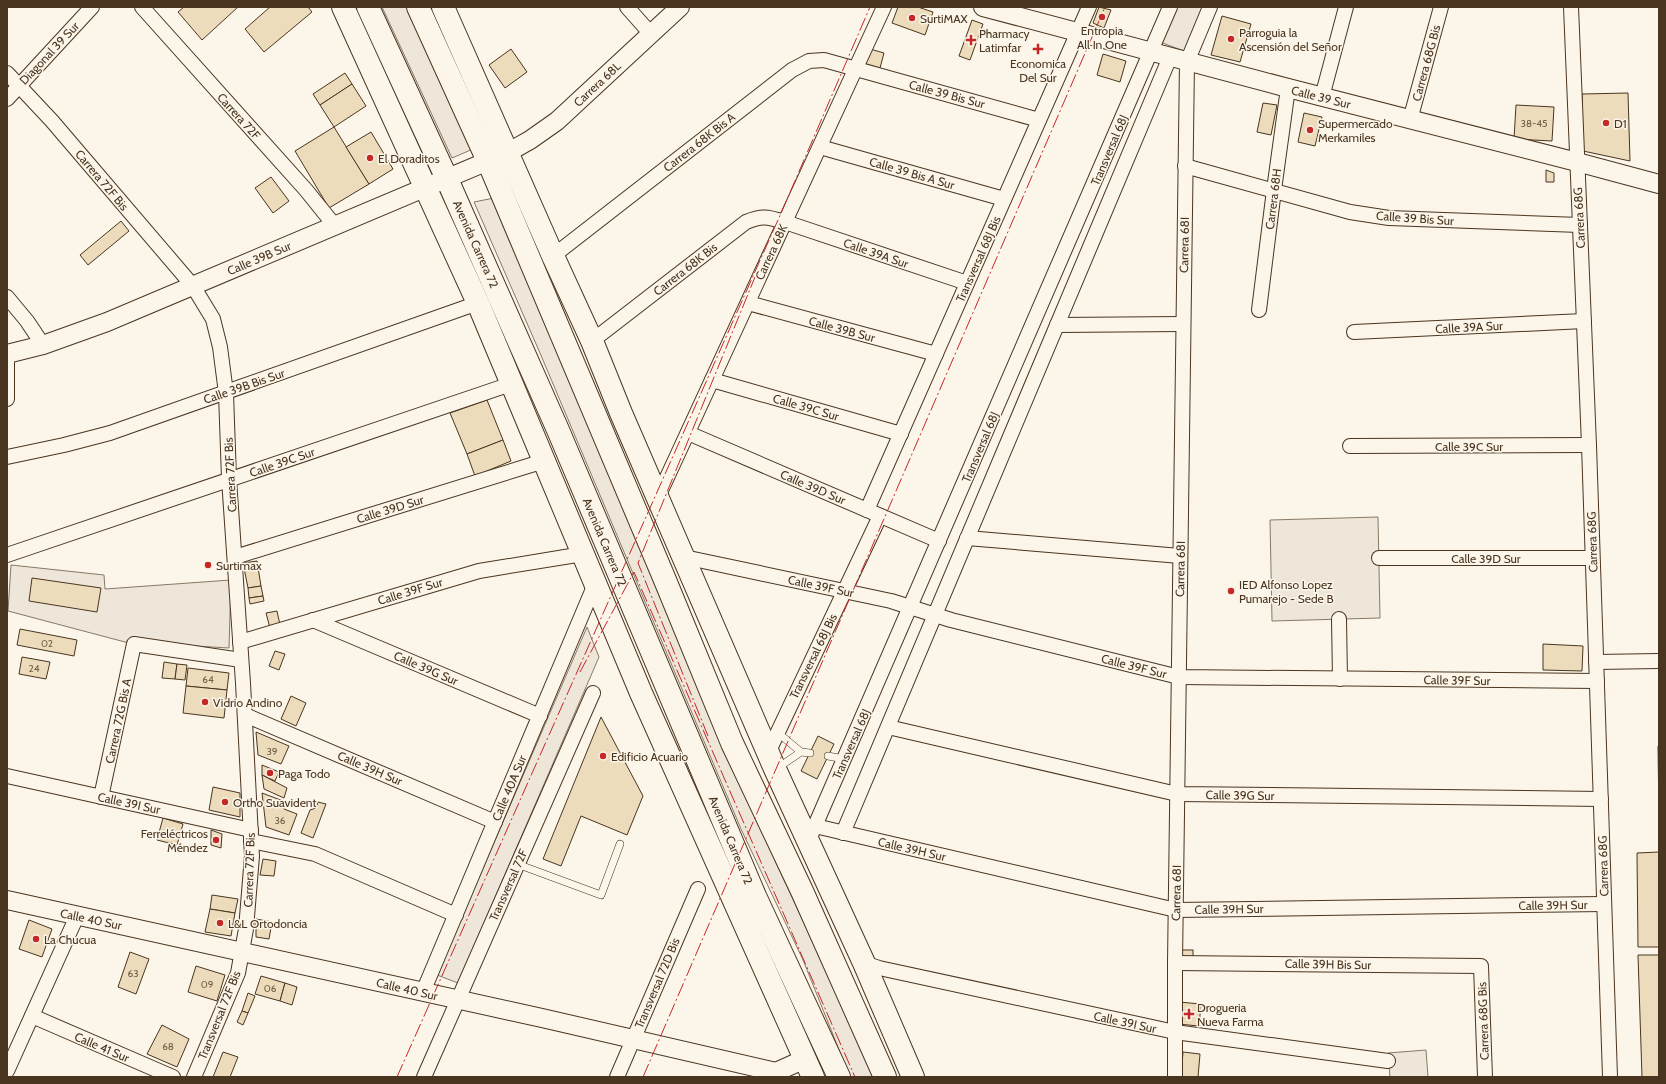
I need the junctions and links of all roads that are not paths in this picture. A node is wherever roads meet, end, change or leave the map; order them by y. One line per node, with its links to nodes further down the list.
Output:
1 (92, 7): 23 (street, Diagonal 39 Sur)
2 (142, 7): 41 (street, Carrera 72F)
3 (343, 7): 36 (highway, Avenida Carrera 72)
4 (368, 7): 34 (highway, Avenida Carrera 72)
5 (418, 7): 31 (highway)
6 (443, 7): 30 (highway)
7 (627, 7): 18 (street)
8 (680, 7): 18 (street, Carrera 68L)
9 (884, 7): 21 (street, Carrera 68K)
10 (984, 7): 17 (street, Calle 39 Sur)
11 (1089, 7): 17 (street, Transversal 68J Bis)
12 (1170, 7): 19 (street, Transversal 68J)
13 (1210, 7): 20 (street, Transversal 68J)
14 (1346, 7): 25 (street)
15 (1442, 7): 28 (street, Carrera 68G Bis)
16 (1571, 7): 32 (street, Carrera 68G)
17 (1078, 33): 19 (street, Calle 39 Sur); 27 (street, Transversal 68J Bis)
18 (651, 34): 30 (street, Carrera 68L)
19 (1151, 52): 20 (street, Calle 39 Sur); 73 (street, Transversal 68J)
20 (1179, 59): 24 (street, Calle 39 Sur); 33 (street, Carrera 68I); 51 (street, Transversal 68J)
21 (856, 69): 27 (street, Calle 39 Bis Sur); 29 (street, Carrera 68K); 42 (street, Carrera 68K Bis A)
22 (7, 73): 23 (street, Carrera 72F Bis)
23 (19, 86): 26 (street, Diagonal 39 Sur); 44 (street, Carrera 72F Bis)
24 (1288, 88): 25 (street, Calle 39 Sur); 37 (street, Carrera 68H)
25 (1322, 97): 28 (street, Calle 39 Sur)
26 (7, 99)
27 (1039, 120): 38 (street, Transversal 68J Bis)
28 (1410, 120): 32 (street, Calle 39 Sur)
29 (820, 147): 38 (street, Calle 39 Bis A Sur); 39 (street, Carrera 68K)
30 (508, 152): 31 (street, Calle 39B Sur); 42 (highway)
31 (488, 161): 34 (street, Calle 39B Sur); 90 (highway)
32 (1577, 162): 35 (street, Calle 39 Sur); 40 (street, Carrera 68G)
33 (1185, 166): 37 (street, Calle 39 Bis Sur); 50 (street, Carrera 68I)
34 (447, 178): 36 (street, Calle 39B Sur); 61 (highway, Avenida Carrera 72)
35 (1659, 184)
36 (425, 188): 41 (street, Calle 39B Sur); 47 (highway, Avenida Carrera 72)
37 (1274, 190): 40 (street, Calle 39 Bis Sur); 48 (street, Carrera 68H)
38 (1004, 199): 43 (street, Transversal 68J Bis)
39 (785, 222): 43 (street, Calle 39A Sur); 46 (street, Carrera 68K); 53 (street, Carrera 68K Bis)
40 (1580, 225): 49 (street, Carrera 68G)
41 (335, 226): 44 (street, Calle 39B Sur)
42 (553, 256): 53 (highway)
43 (967, 283): 56 (street, Transversal 68J Bis)
44 (193, 286): 54 (street, Calle 39B Sur); 59 (street, Carrera 72F Bis)
45 (7, 297): 54 (street)
46 (748, 303): 56 (street, Calle 39B Sur); 57 (street, Carrera 68K)
47 (478, 304): 58 (highway, Avenida Carrera 72); 59 (street, Calle 39B Bis Sur)
48 (1260, 310)
49 (1584, 321): 52 (street, Calle 39A Sur); 64 (street, Carrera 68G)
50 (1183, 324): 51 (street); 76 (street, Carrera 68I)
51 (1057, 325): 72 (street, Transversal 68J)
52 (1354, 332)
53 (592, 340): 69 (highway)
54 (43, 346): 55 (street, Calle 39B Sur)
55 (7, 354): 60 (street)
56 (936, 354): 63 (street, Transversal 68J Bis)
57 (712, 380): 62 (street, Carrera 68K); 63 (street, Calle 39C Sur)
58 (511, 384): 61 (highway); 67 (highway, Avenida Carrera 72); 68 (street, Calle 39C Sur)
59 (226, 393): 66 (street, Calle 39B Bis Sur); 68 (street, Carrera 72F Bis)
60 (7, 399)
61 (558, 430): 139 (highway, Avenida Carrera 72)
62 (688, 433): 69 (street, Carrera 68K); 70 (street, Calle 39D Sur)
63 (901, 434): 70 (street, Transversal 68J Bis)
64 (1589, 445): 65 (street, Calle 39C Sur); 80 (street, Carrera 68G)
65 (1350, 446)
66 (7, 457)
67 (544, 461): 74 (highway, Avenida Carrera 72); 77 (street, Calle 39D Sur)
68 (229, 479): 75 (street, Calle 39C Sur); 77 (street, Carrera 72F Bis)
69 (658, 497): 78 (highway)
70 (867, 510): 71 (street, Calle 39D Sur)
71 (880, 516): 73 (street, Calle 39D Sur); 82 (street, Transversal 68J Bis)
72 (967, 538): 76 (street); 85 (street, Transversal 68J)
73 (939, 541): 84 (street, Transversal 68J)
74 (583, 554): 81 (highway, Avenida Carrera 72); 87 (street, Calle 39F Sur)
75 (7, 555)
76 (1180, 556): 93 (street, Carrera 68I)
77 (235, 557): 88 (street, Carrera 72F Bis)
78 (684, 557): 82 (street, Calle 39F Sur); 83 (highway)
79 (1379, 558): 80 (street, Calle 39D Sur)
80 (1592, 558): 92 (street, Carrera 68G)
81 (595, 584): 98 (street, Calle 40A Sur); 132 (highway, Avenida Carrera 72)
82 (844, 591): 84 (street, Calle 39F Sur); 100 (street, Transversal 68J Bis)
83 (701, 595): 90 (highway); 105 (highway)
84 (910, 607): 85 (street, Calle 39F Sur); 104 (street, Transversal 68J)
85 (935, 615): 93 (street, Calle 39F Sur); 99 (street, Transversal 68J)
86 (1339, 619): 94 (street)
87 (313, 620): 88 (street, Calle 39F Sur); 98 (street, Calle 39G Sur)
88 (240, 642): 89 (street, Carrera 72F Bis)
89 (241, 660): 97 (street, Carrera 72F Bis); 108 (street, Carrera 72G Bis A)
90 (698, 661): 140 (highway)
91 (1659, 661): 92 (street)
92 (1596, 662): 95 (street, Carrera 68G)
93 (1179, 677): 94 (street, Calle 39F Sur); 107 (street, Carrera 68I)
94 (1340, 678): 95 (street, Calle 39F Sur)
95 (1597, 681): 109 (street, Carrera 68G)
96 (593, 693): 115 (street, Transversal 72F)
97 (245, 715): 110 (street, Calle 39H Sur); 113 (street, Carrera 72F Bis)
98 (540, 716): 110 (street, Calle 40A Sur)
99 (888, 727): 107 (street, Calle 39G Sur); 111 (street, Transversal 68J)
100 (777, 732): 101 (lane); 105 (street, Transversal 68J Bis)
101 (801, 752): 102 (lane); 105 (lane)
102 (810, 753)
103 (828, 756): 104 (lane)
104 (844, 759): 112 (street, Transversal 68J)
105 (772, 761): 112 (highway)
106 (7, 776): 108 (street, Calle 39I Sur)
107 (1177, 794): 109 (street, Calle 39G Sur); 119 (street, Carrera 68I)
108 (101, 797): 113 (street, Calle 39I Sur)
109 (1601, 799): 118 (street, Carrera 68G)
110 (495, 822): 120 (street, Calle 40A Sur)
111 (843, 833): 112 (street, Calle 39H Sur); 119 (street, Calle 39H Sur)
112 (812, 834): 123 (highway)
113 (251, 836): 120 (street, Calle 39I Sur); 122 (street, Carrera 72F Bis)
114 (620, 844): 115 (lane)
115 (517, 864): 127 (street, Transversal 72F)
116 (698, 889): 130 (street, Transversal 72D Bis)
117 (7, 900): 121 (street, Calle 40 Sur)
118 (1604, 904): 119 (street, Calle 39H Sur); 144 (street, Carrera 68G)
119 (1176, 910): 124 (street, Carrera 68I)
120 (456, 915): 126 (street, Calle 40A Sur)
121 (77, 916): 122 (street, Calle 40 Sur); 128 (street)
122 (242, 952): 126 (street, Calle 40 Sur); 136 (street, Transversal 72F Bis)
123 (864, 963): 129 (street, Calle 39I Sur); 141 (highway)
124 (1175, 963): 125 (street, Calle 39H Bis Sur); 129 (street, Carrera 68I)
125 (1481, 966): 143 (street, Carrera 68G Bis)
126 (423, 992): 127 (street, Calle 40 Sur)
127 (457, 1000): 130 (street, Calle 40 Sur); 137 (street, Transversal 72F)
128 (32, 1016): 133 (street); 135 (street, Calle 41 Sur)
129 (1175, 1032): 131 (street, Calle 39I Sur); 142 (street, Carrera 68I)
130 (633, 1039): 134 (street, Calle 40 Sur); 138 (street, Transversal 72D Bis)
131 (1388, 1061)
132 (809, 1068): 134 (street, Calle 40 Sur)
133 (7, 1071)
134 (775, 1074)
135 (173, 1077)
136 (194, 1077)
137 (424, 1077)
138 (616, 1077)
139 (839, 1077)
140 (885, 1077)
141 (913, 1077)
142 (1175, 1077)
143 (1485, 1077)
144 (1610, 1077)

